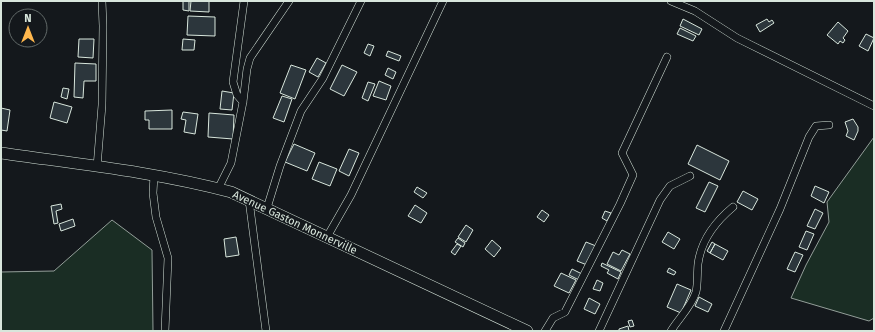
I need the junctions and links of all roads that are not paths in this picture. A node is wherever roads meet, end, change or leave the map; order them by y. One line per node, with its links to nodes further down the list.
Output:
1 (102, 1): 12 (street)
2 (244, 1): 8 (street)
3 (289, 1): 8 (street)
4 (361, 1): 18 (street)
5 (443, 1): 19 (street)
6 (671, 1): 9 (street)
7 (667, 57): 23 (street)
8 (243, 102): 15 (street)
9 (874, 106)
10 (829, 125): 26 (street)
11 (1, 153): 12 (main road, Avenue Gaston Monnerville)
12 (97, 166): 13 (main road, Avenue Gaston Monnerville)
13 (154, 175): 15 (main road, Avenue Gaston Monnerville); 20 (street)
14 (690, 176): 24 (street)
15 (218, 189): 16 (main road, Avenue Gaston Monnerville)
16 (249, 200): 18 (main road, Avenue Gaston Monnerville); 21 (street)
17 (732, 207): 25 (street)
18 (267, 208): 19 (main road, Avenue Gaston Monnerville)
19 (327, 237): 22 (main road, Avenue Gaston Monnerville)
20 (165, 331)
21 (266, 331)
22 (527, 331)
23 (545, 331)
24 (599, 331)
25 (671, 331)
26 (724, 331)

